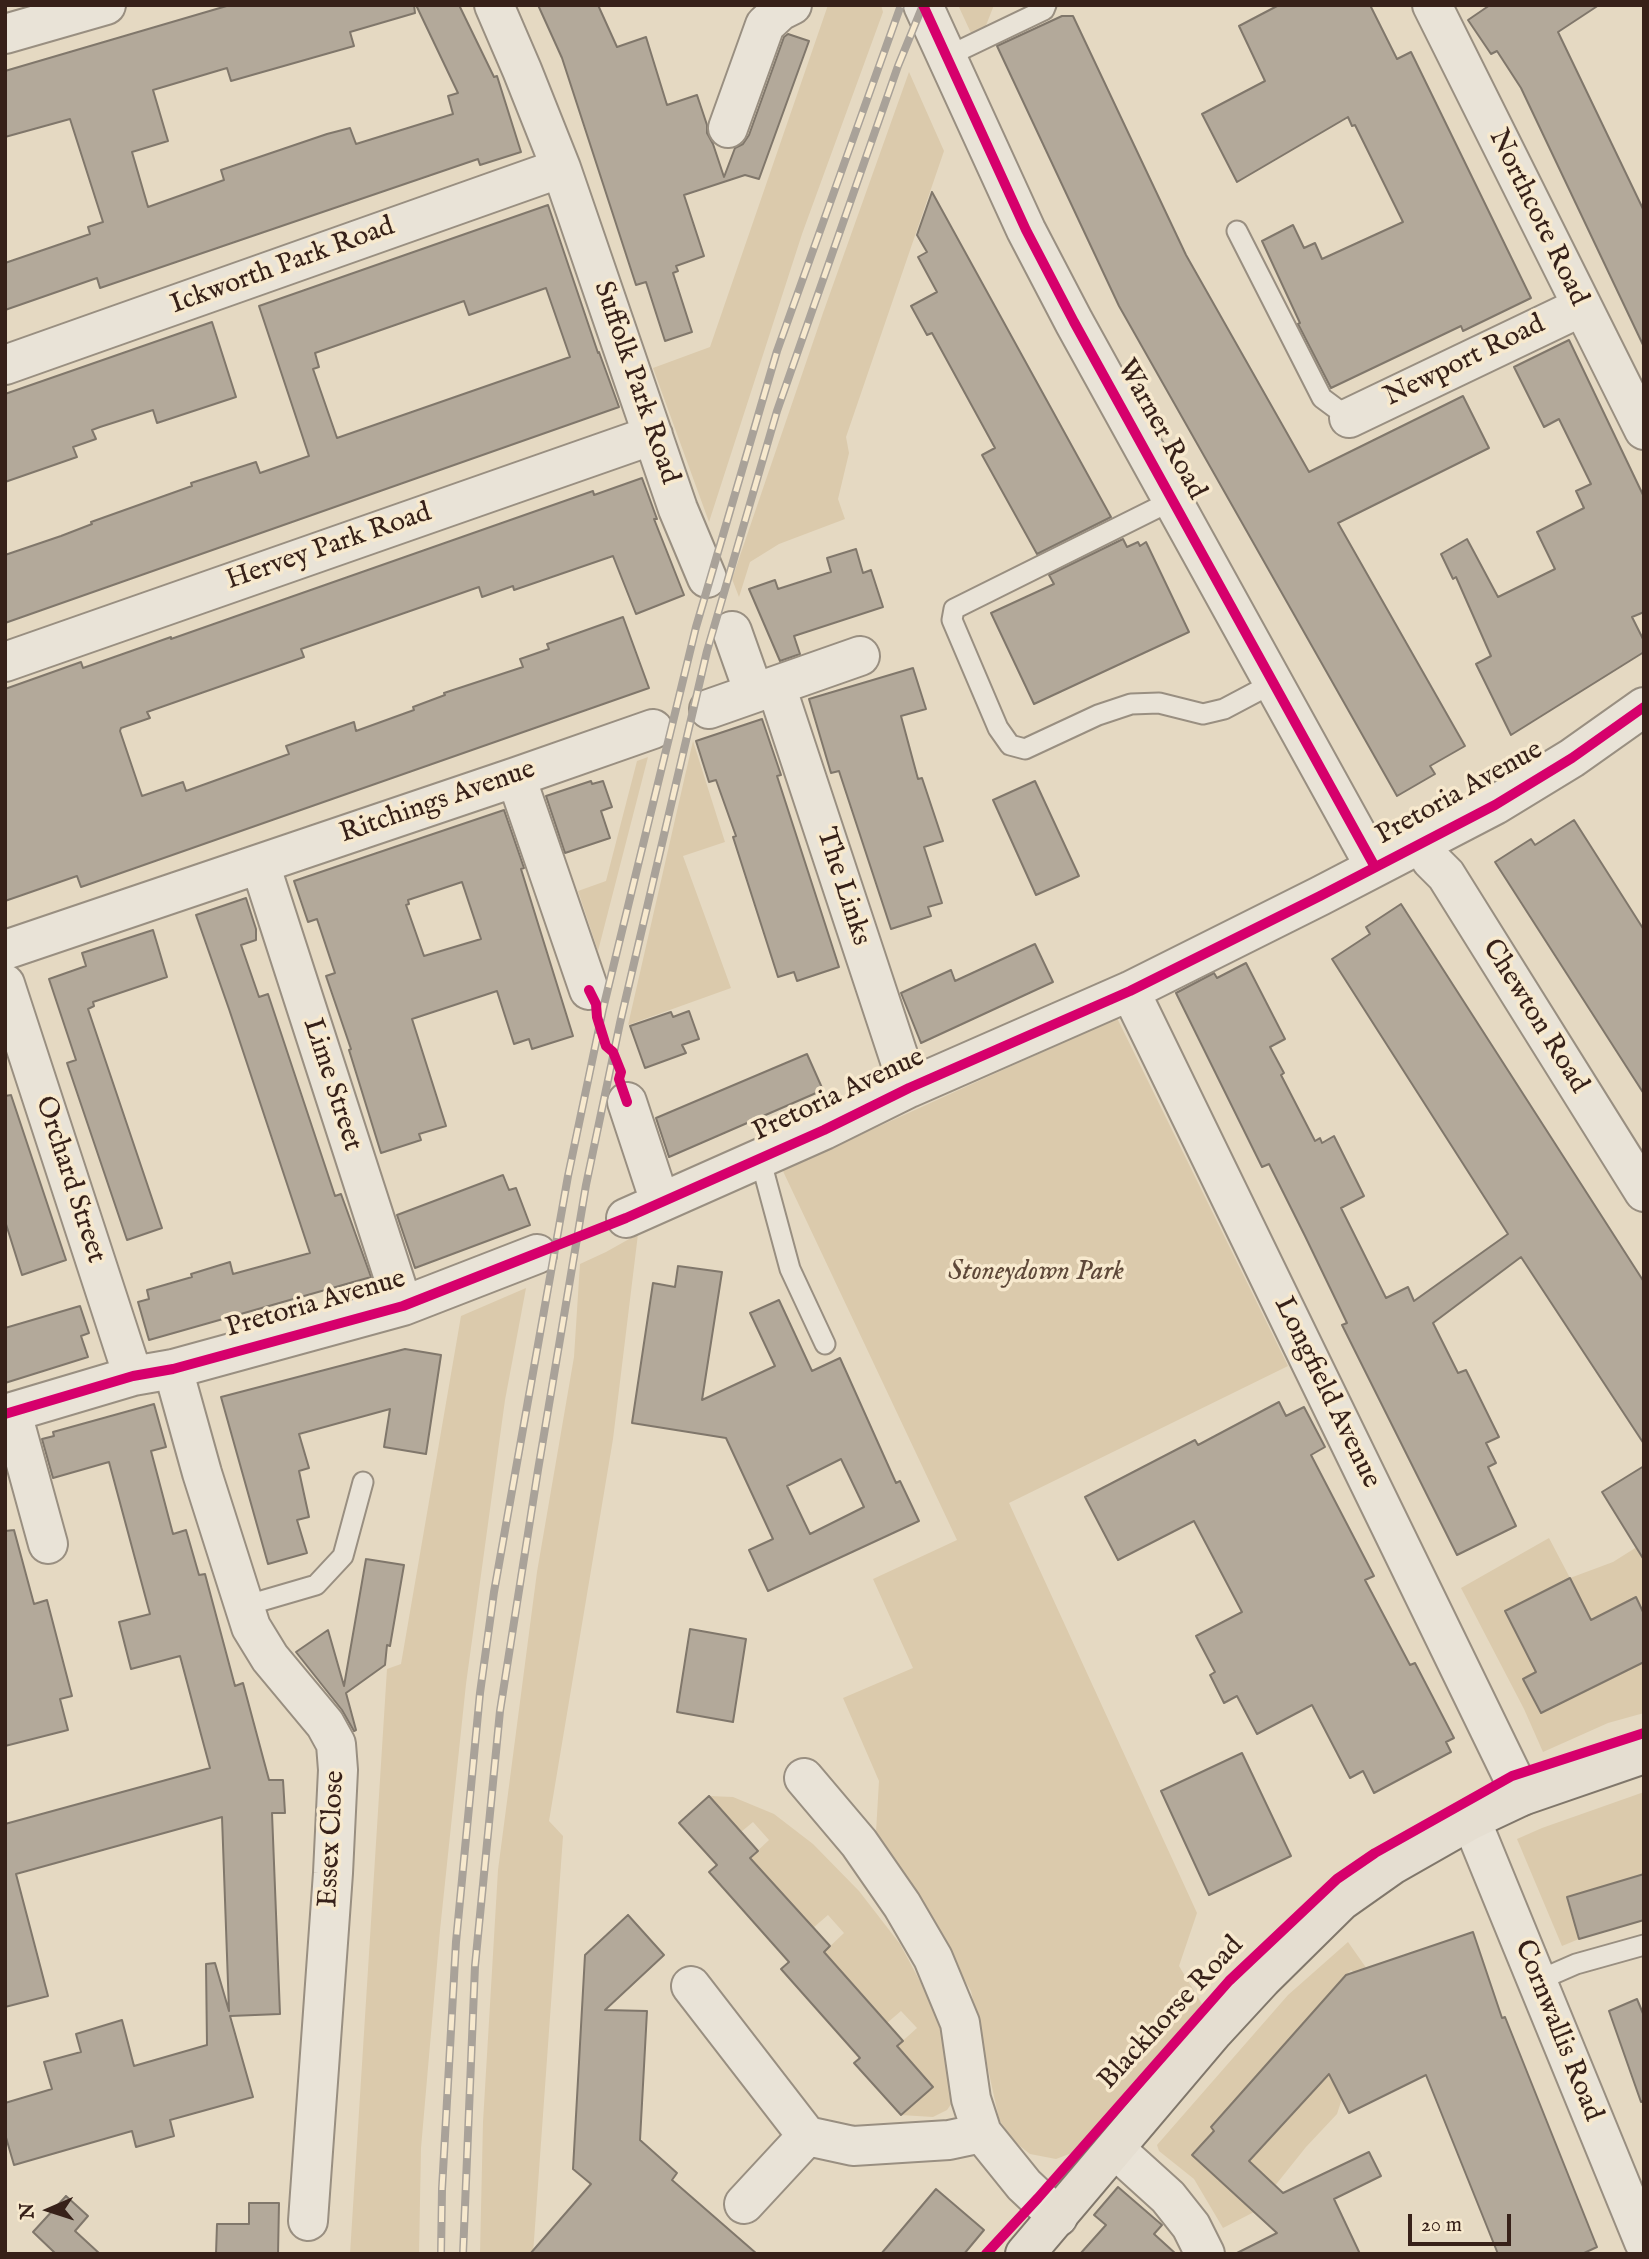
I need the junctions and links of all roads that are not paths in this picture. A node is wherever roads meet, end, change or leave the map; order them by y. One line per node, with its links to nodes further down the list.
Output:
1 (494, 5): 10 (street, Suffolk Park Road)
2 (792, 5): 9 (street)
3 (923, 5): 8 (street, Warner Road)
4 (1046, 5): 8 (lane)
5 (1432, 5): 12 (street, Northcote Road)
6 (104, 6): 7 (street)
7 (5, 34)
8 (946, 57): 17 (street, Warner Road)
9 (728, 128)
10 (561, 167): 13 (street, Ickworth Park Road); 16 (street, Suffolk Park Road)
11 (1237, 231): 14 (lane)
12 (1581, 307): 14 (street, Newport Road); 15 (street, Northcote Road)
13 (5, 365)
14 (1349, 418)
15 (1644, 430)
16 (653, 435): 18 (street, Suffolk Park Road); 21 (street, Hervey Park Road)
17 (1173, 500): 22 (street, Warner Road); 22 (lane)
18 (707, 578)
19 (732, 631): 23 (street)
20 (860, 656): 23 (street)
21 (5, 662)
22 (1275, 682): 30 (street, Warner Road)
23 (765, 689): 25 (street); 35 (street, The Links)
24 (1644, 707): 28 (street, Pretoria Avenue)
25 (709, 709)
26 (653, 729): 27 (street, Ritchings Avenue)
27 (516, 777): 29 (street, Ritchings Avenue); 33 (street)
28 (1422, 844): 30 (street, Pretoria Avenue); 38 (street, Chewton Road)
29 (260, 864): 31 (street, Ritchings Avenue); 42 (street, Lime Street)
30 (1375, 867): 34 (street, Pretoria Avenue)
31 (5, 950)
32 (5, 984): 45 (street, Orchard Street)
33 (589, 990)
34 (1130, 991): 35 (street, Pretoria Avenue); 52 (street, Longfield Avenue)
35 (909, 1088): 37 (street, Pretoria Avenue)
36 (627, 1102): 39 (street)
37 (760, 1158): 39 (street, Pretoria Avenue); 43 (lane)
38 (1644, 1192)
39 (660, 1202): 40 (street, Pretoria Avenue)
40 (626, 1218)
41 (537, 1254): 42 (street, Pretoria Avenue)
42 (403, 1306): 44 (street, Pretoria Avenue)
43 (825, 1344)
44 (173, 1369): 45 (street, Pretoria Avenue); 49 (street, Essex Close)
45 (133, 1376): 46 (street, Pretoria Avenue)
46 (9, 1414): 48 (street)
47 (363, 1482): 49 (lane)
48 (48, 1544)
49 (244, 1606): 62 (street, Essex Close)
50 (1644, 1754): 52 (main road, Blackhorse Road)
51 (804, 1778): 57 (street)
52 (1522, 1796): 53 (main road, Blackhorse Road)
53 (1471, 1820): 55 (street, Cornwallis Road); 59 (main road, Blackhorse Road)
54 (1644, 1945): 55 (lane)
55 (1537, 1981): 63 (street, Cornwallis Road)
56 (691, 1986): 58 (street)
57 (982, 2133): 58 (street); 61 (street)
58 (807, 2136): 60 (street)
59 (1115, 2149): 61 (main road, Blackhorse Road); 65 (street)
60 (744, 2204)
61 (1058, 2217): 64 (main road, Blackhorse Road)
62 (308, 2221)
63 (1644, 2242)
64 (1025, 2254)
65 (1205, 2254)

